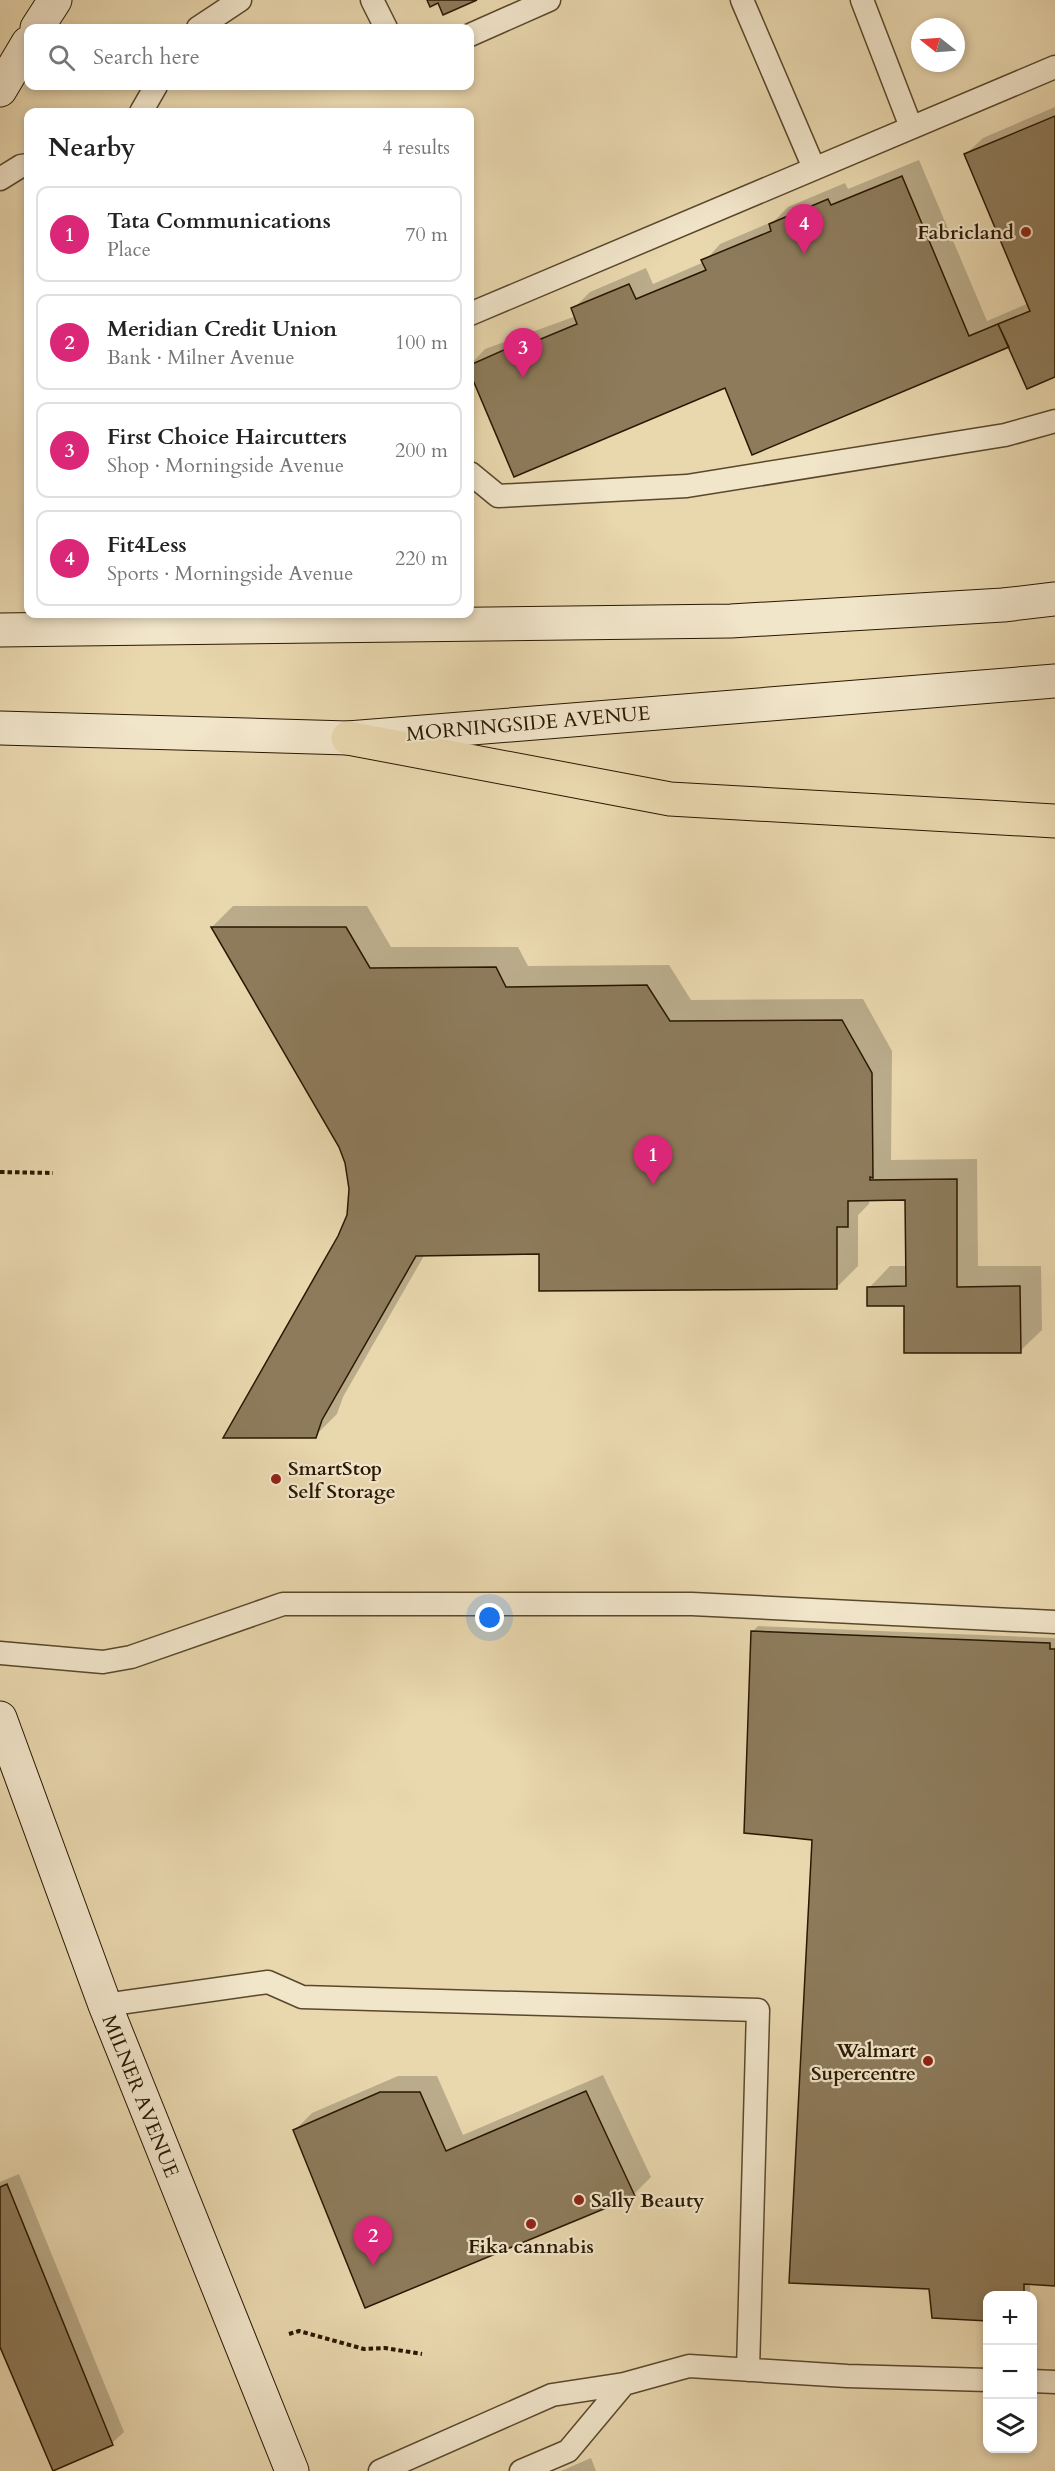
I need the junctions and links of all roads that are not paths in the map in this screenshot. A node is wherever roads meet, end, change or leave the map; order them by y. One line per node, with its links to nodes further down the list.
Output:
1 (55, 0): 7 (main road)
2 (240, 0): 8 (lane)
3 (372, 0): 9 (lane)
4 (549, 0): 10 (lane)
5 (742, 0): 18 (lane)
6 (862, 0): 16 (lane)
7 (40, 24)
8 (204, 24)
9 (384, 24)
10 (474, 33)
11 (24, 50): 13 (main road)
12 (1055, 67): 16 (lane)
13 (0, 90)
14 (154, 90): 15 (lane)
15 (143, 108)
16 (911, 127): 18 (lane)
17 (24, 166): 19 (lane)
18 (814, 168): 20 (lane)
19 (0, 179)
20 (474, 312)
21 (1055, 421): 22 (lane)
22 (474, 476)
23 (1055, 600): 24 (main road)
24 (0, 630)
25 (1055, 681): 27 (main road, MORNINGSIDE AVENUE)
26 (0, 728): 27 (main road, MORNINGSIDE AVENUE)
27 (348, 738): 28 (highway)
28 (1055, 821)
29 (1055, 1622): 30 (lane)
30 (0, 1653)
31 (0, 1718): 32 (main road, MILNER AVENUE)
32 (105, 2005): 33 (lane); 38 (main road, MILNER AVENUE)
33 (748, 2370): 34 (lane); 37 (lane)
34 (983, 2380)
35 (1037, 2381): 36 (lane)
36 (1055, 2382)
37 (624, 2384): 39 (lane); 40 (lane)
38 (292, 2471)
39 (380, 2471)
40 (521, 2471)

